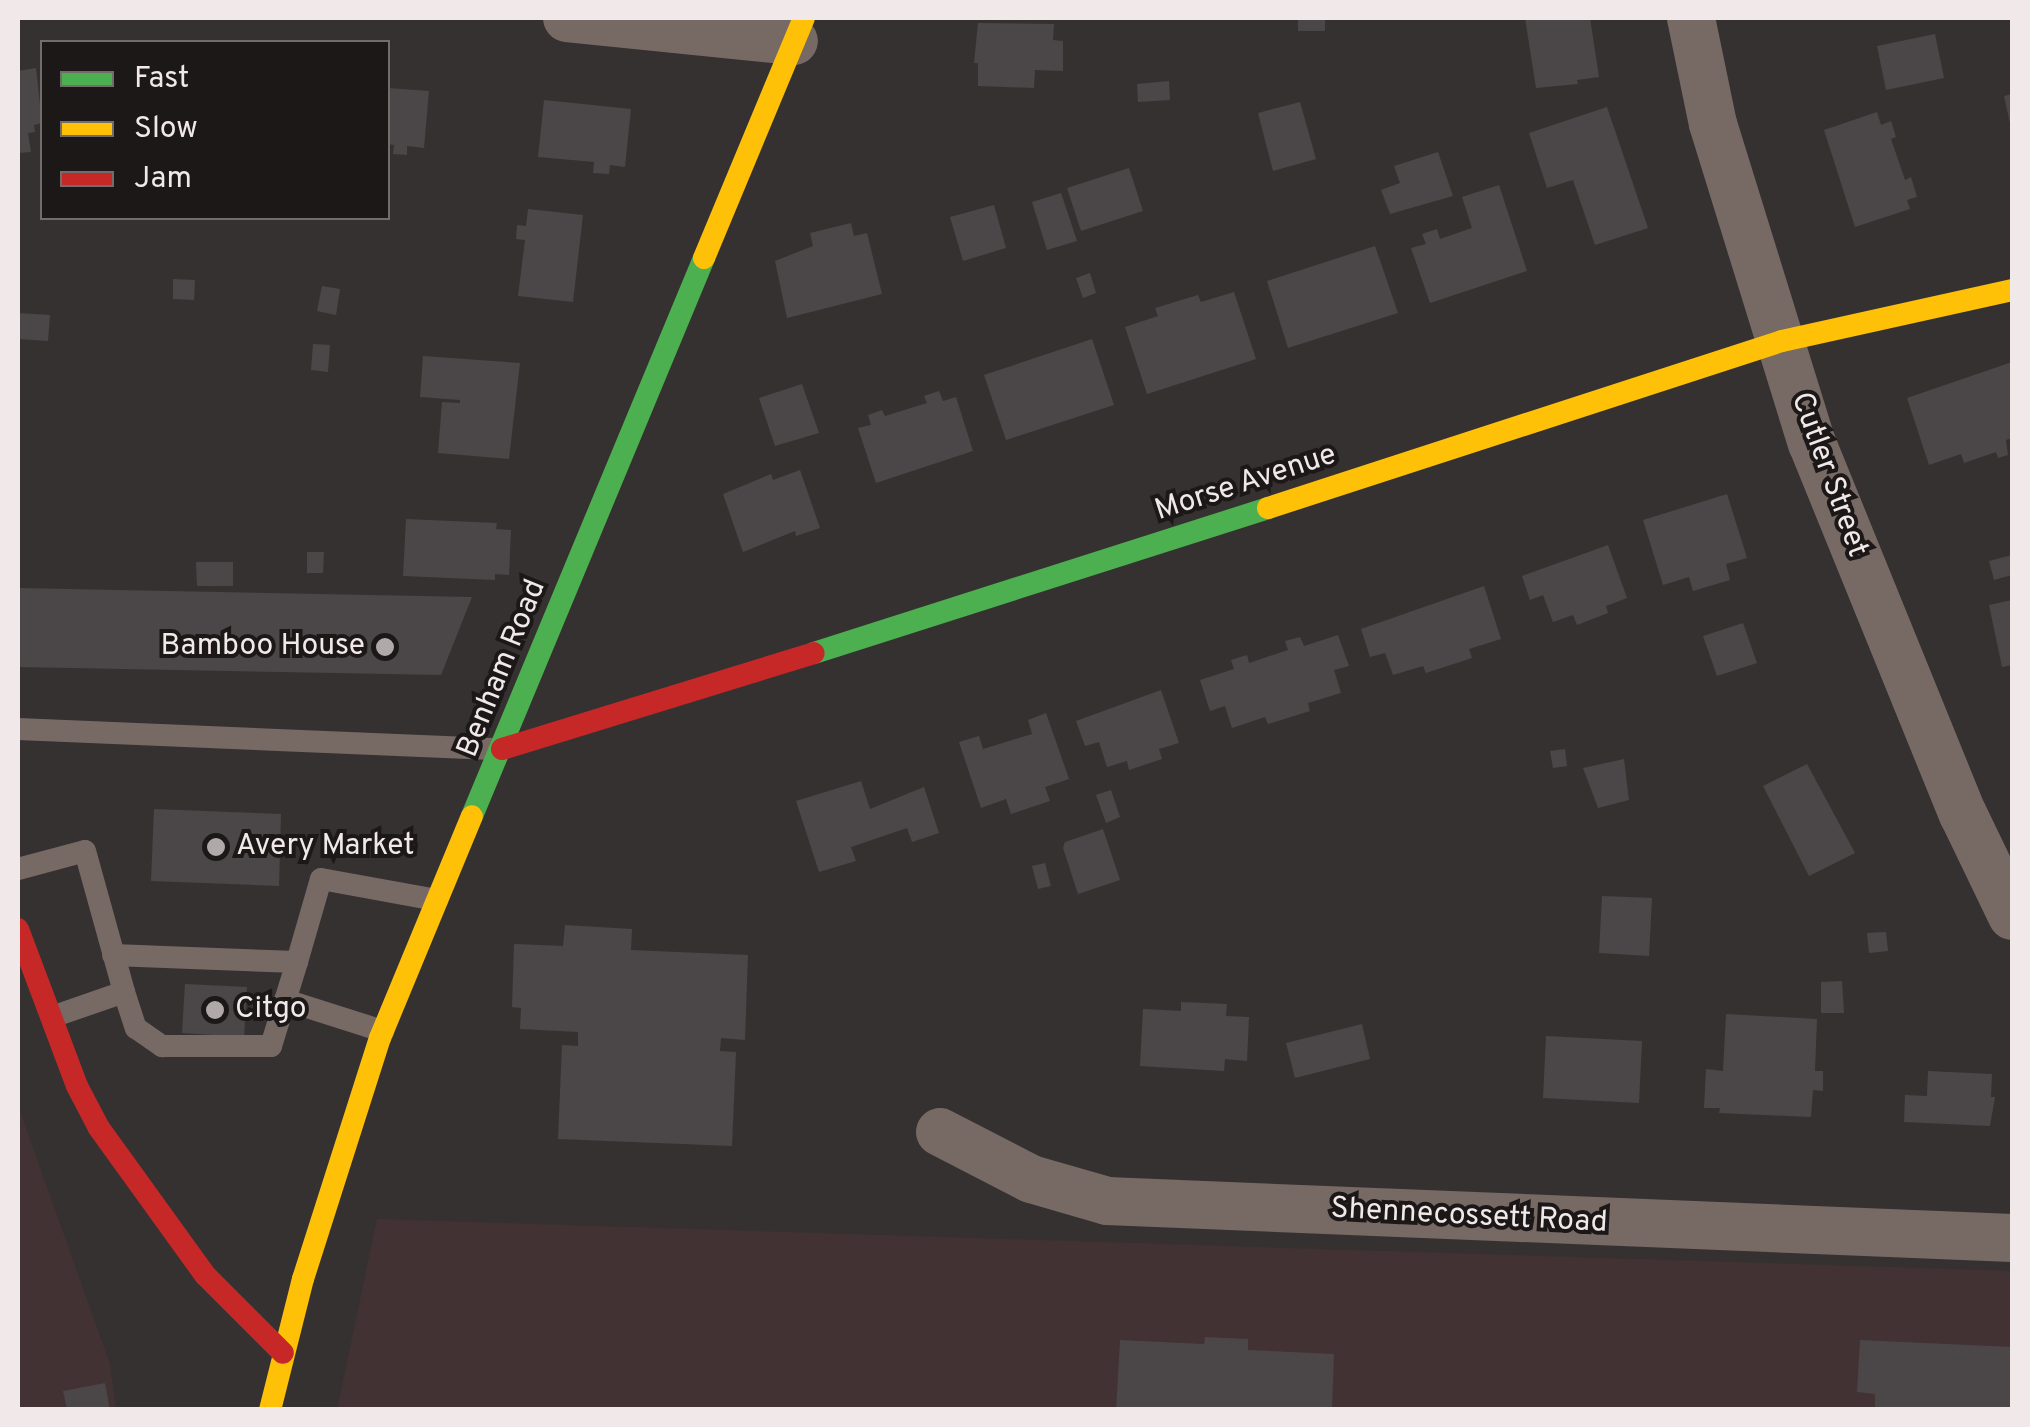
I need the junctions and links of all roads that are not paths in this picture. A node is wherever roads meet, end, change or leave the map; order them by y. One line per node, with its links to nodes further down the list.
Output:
1 (567, 18): 3 (street)
2 (1691, 18): 5 (street, Cutler Street)
3 (799, 30): 7 (street, Benham Road)
4 (2012, 290): 5 (street, Morse Avenue)
5 (1782, 342): 7 (street, Morse Avenue); 10 (street, Cutler Street)
6 (18, 729): 7 (lane)
7 (502, 749): 9 (street, Benham Road)
8 (18, 869): 12 (lane)
9 (438, 900): 13 (lane); 17 (street, Benham Road)
10 (2012, 916)
11 (18, 929): 16 (street)
12 (114, 955): 13 (lane); 14 (lane)
13 (297, 962): 15 (lane)
14 (124, 992): 15 (lane); 16 (lane)
15 (285, 1000): 17 (lane)
16 (52, 1018): 20 (street)
17 (384, 1030): 20 (street, Benham Road)
18 (940, 1132): 19 (street, Shennecossett Road)
19 (2012, 1238)
20 (283, 1353): 21 (street, Benham Road)
21 (270, 1410)

